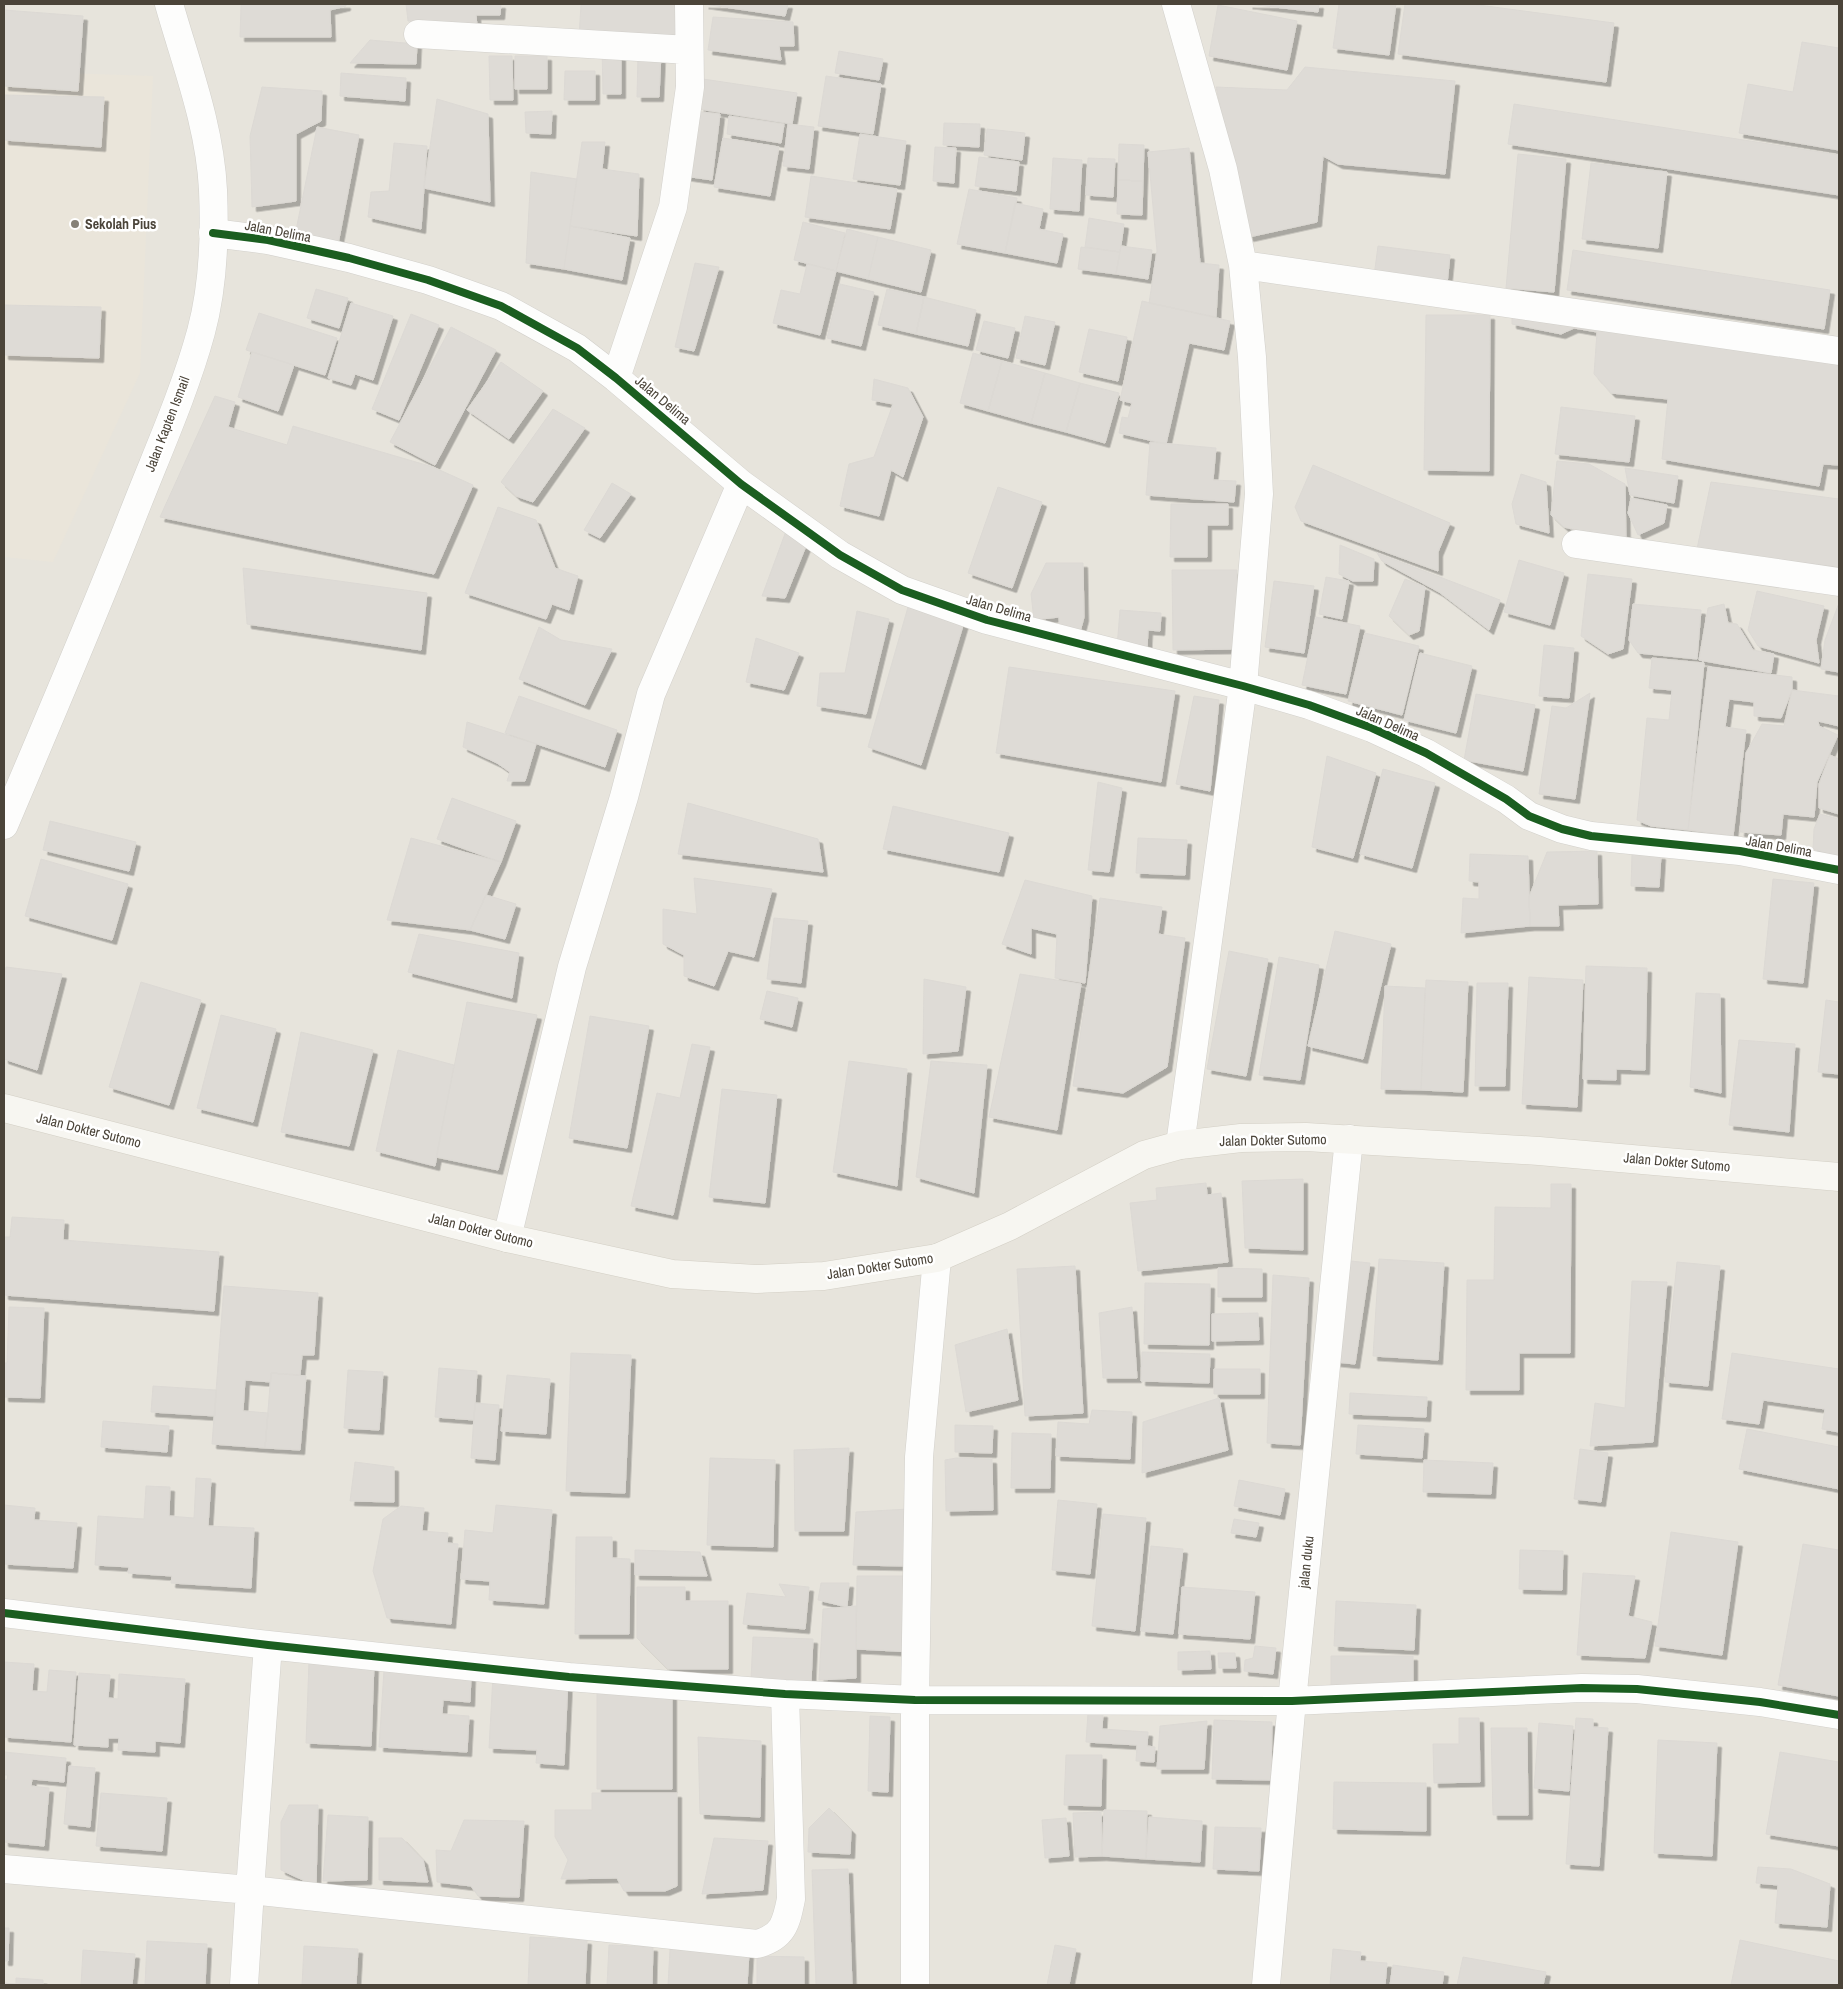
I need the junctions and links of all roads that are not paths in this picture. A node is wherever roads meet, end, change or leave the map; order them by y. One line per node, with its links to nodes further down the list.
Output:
1 (169, 4): 6 (street, Jalan Kapten Ismail)
2 (689, 4): 5 (street)
3 (1176, 4): 7 (street)
4 (418, 34): 5 (street)
5 (689, 50): 9 (street)
6 (213, 233): 9 (street, Jalan Delima); 14 (street, Jalan Kapten Ismail)
7 (1243, 264): 8 (street); 13 (street)
8 (1839, 351)
9 (616, 378): 10 (street, Jalan Delima)
10 (741, 484): 13 (street, Jalan Delima); 20 (street)
11 (1576, 544): 12 (street)
12 (1839, 582)
13 (1243, 686): 15 (street, Jalan Delima); 18 (street)
14 (4, 825)
15 (1839, 870)
16 (4, 1108): 20 (main road, Jalan Dokter Sutomo)
17 (1349, 1139): 18 (main road, Jalan Dokter Sutomo); 19 (main road, Jalan Dokter Sutomo); 26 (street, jalan duku)
18 (1180, 1145): 21 (main road, Jalan Dokter Sutomo)
19 (1839, 1177)
20 (507, 1238): 21 (main road, Jalan Dokter Sutomo)
21 (937, 1258): 25 (street)
22 (4, 1613): 23 (street)
23 (268, 1645): 24 (street); 29 (street)
24 (785, 1694): 25 (street); 29 (street)
25 (915, 1700): 26 (street); 31 (street)
26 (1292, 1701): 27 (street); 32 (street, jalan duku)
27 (1839, 1714)
28 (4, 1869): 29 (street)
29 (250, 1890): 30 (street)
30 (244, 1985)
31 (915, 1985)
32 (1266, 1985)

